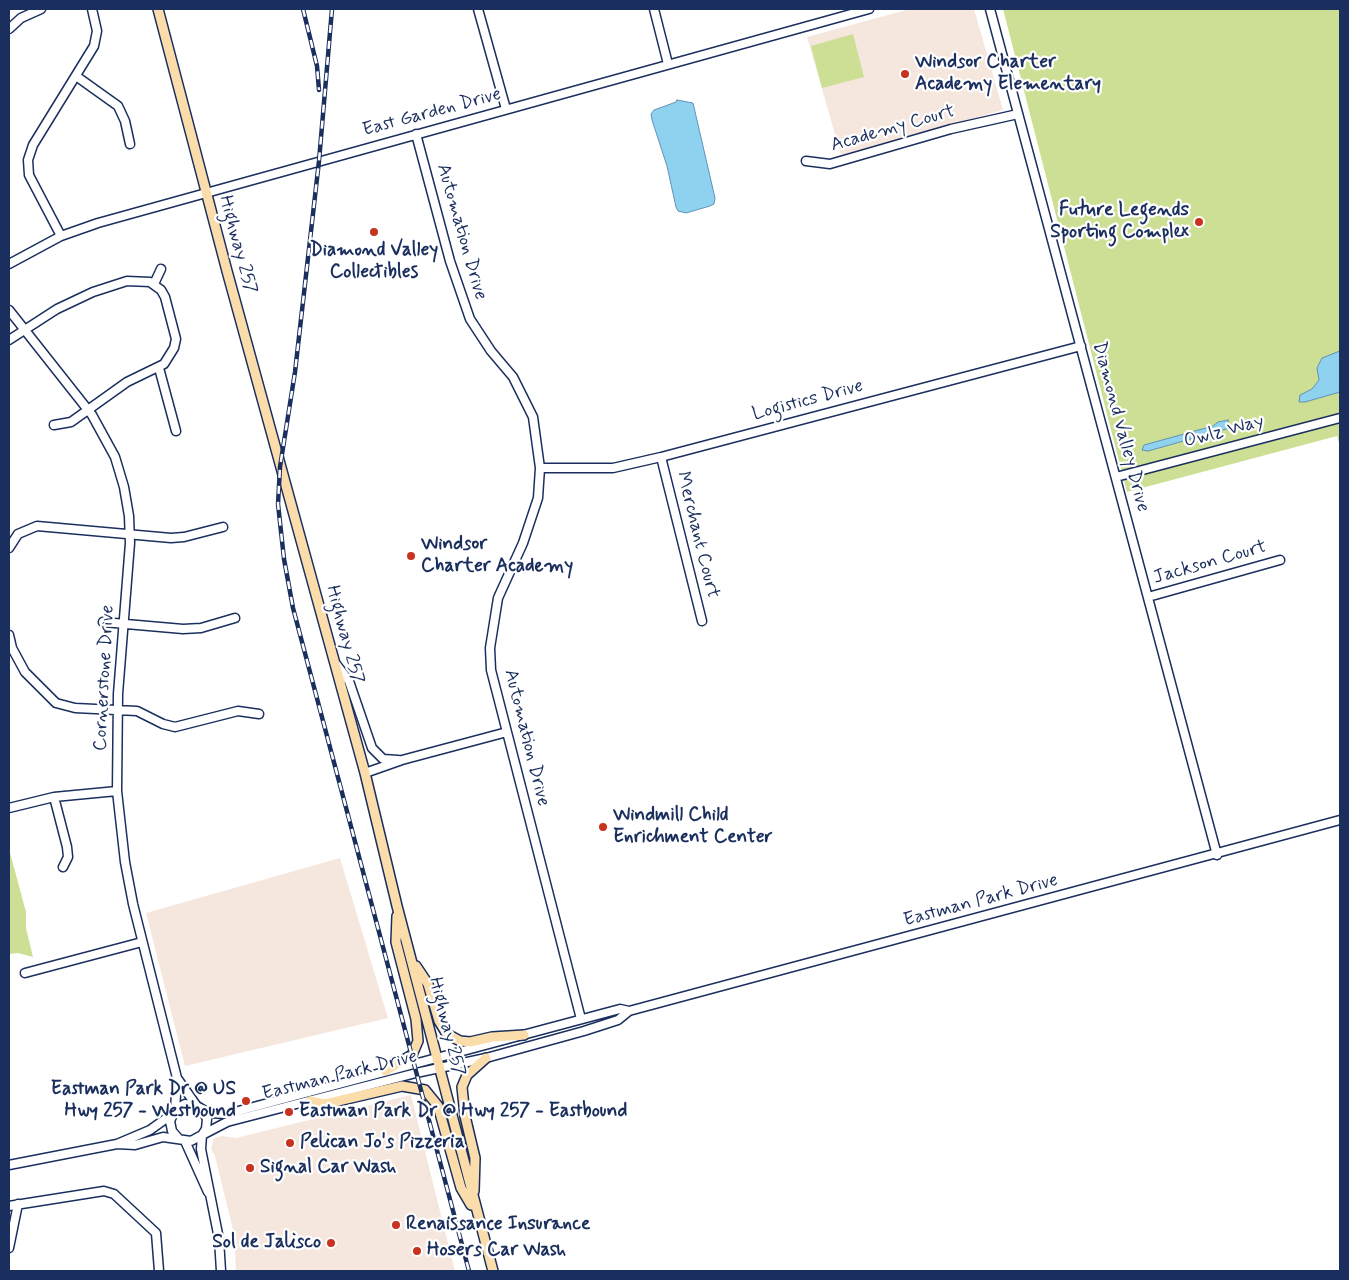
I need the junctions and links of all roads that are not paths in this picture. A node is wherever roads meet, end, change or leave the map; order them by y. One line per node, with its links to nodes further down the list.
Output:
1 (40, 9): 8 (street)
2 (92, 9): 10 (street)
3 (158, 9): 16 (main road, Highway 257)
4 (478, 9): 11 (street)
5 (654, 9): 9 (street)
6 (869, 9): 9 (street, East Garden Drive)
7 (990, 9): 12 (street, Diamond Valley Drive)
8 (9, 29)
9 (668, 64): 11 (street, East Garden Drive)
10 (76, 76): 14 (street); 17 (street)
11 (506, 110): 13 (street, East Garden Drive)
12 (1018, 114): 15 (street, Academy Court); 24 (street, Diamond Valley Drive)
13 (416, 134): 16 (street, East Garden Drive); 31 (street, Automation Drive)
14 (130, 144)
15 (806, 161)
16 (206, 191): 17 (street, East Garden Drive); 43 (main road, Highway 257)
17 (61, 236): 18 (street, East Garden Drive)
18 (9, 264)
19 (161, 269): 20 (street)
20 (154, 284): 22 (street); 25 (street)
21 (9, 310): 22 (street, Cornerstone Drive)
22 (24, 329): 23 (street); 26 (street, Cornerstone Drive)
23 (9, 340)
24 (1081, 346): 30 (street, Logistics Drive); 32 (street, Diamond Valley Drive)
25 (159, 368): 26 (street); 29 (street)
26 (89, 410): 28 (street); 34 (street, Cornerstone Drive)
27 (1340, 418): 32 (street, Owlz Way)
28 (54, 425)
29 (176, 431)
30 (661, 457): 31 (street, Logistics Drive); 39 (street, Merchant Court)
31 (540, 468): 46 (street, Automation Drive)
32 (1116, 477): 37 (street, Diamond Valley Drive)
33 (223, 527): 34 (street)
34 (130, 534): 35 (street); 41 (street, Cornerstone Drive)
35 (9, 548)
36 (1280, 560): 37 (street, Jackson Court)
37 (1148, 597): 53 (street, Diamond Valley Drive)
38 (235, 618): 41 (street)
39 (702, 620)
40 (103, 622): 41 (street)
41 (124, 623): 44 (street, Cornerstone Drive)
42 (9, 635): 44 (street)
43 (334, 660): 47 (street); 48 (main road, Highway 257)
44 (117, 709): 45 (street); 49 (street, Cornerstone Drive)
45 (259, 714)
46 (507, 732): 47 (street); 60 (street, Automation Drive)
47 (402, 760): 48 (street)
48 (365, 773): 55 (main road, Highway 257)
49 (117, 791): 50 (street); 56 (street, Cornerstone Drive)
50 (54, 796): 51 (street); 54 (street)
51 (9, 808)
52 (1340, 820): 53 (street, Eastman Park Drive)
53 (1218, 855): 59 (street, Eastman Park Drive)
54 (63, 867)
55 (397, 906): 57 (main road, Highway 257); 64 (main road)
56 (142, 942): 58 (street); 65 (street, Cornerstone Drive)
57 (412, 959): 61 (main road); 63 (main road, Highway 257)
58 (25, 973)
59 (629, 1011): 60 (street, Eastman Park Drive); 62 (street, Eastman Park Drive)
60 (581, 1019): 61 (street, Eastman Park Drive)
61 (524, 1035): 63 (street, Eastman Park Drive)
62 (486, 1058): 63 (street, Eastman Park Drive); 74 (main road)
63 (438, 1063): 64 (street, Eastman Park Drive); 66 (street, Eastman Park Drive); 74 (main road, Highway 257)
64 (385, 1072): 67 (street, Eastman Park Drive)
65 (177, 1078): 67 (street, Cornerstone Drive); 68 (street, Cornerstone Drive)
66 (310, 1101): 69 (street, Eastman Park Drive); 77 (main road)
67 (199, 1108): 68 (street); 69 (street)
68 (173, 1113): 70 (street); 71 (street)
69 (203, 1134): 70 (street); 73 (street)
70 (182, 1140): 71 (street); 73 (street)
71 (117, 1144): 72 (street)
72 (9, 1165)
73 (209, 1194): 80 (street)
74 (473, 1201): 77 (main road, Highway 257)
75 (18, 1204): 76 (street); 78 (street); 79 (street)
76 (9, 1206)
77 (477, 1216): 81 (main road, Highway 257)
78 (9, 1248)
79 (159, 1271)
80 (221, 1271)
81 (493, 1271)

